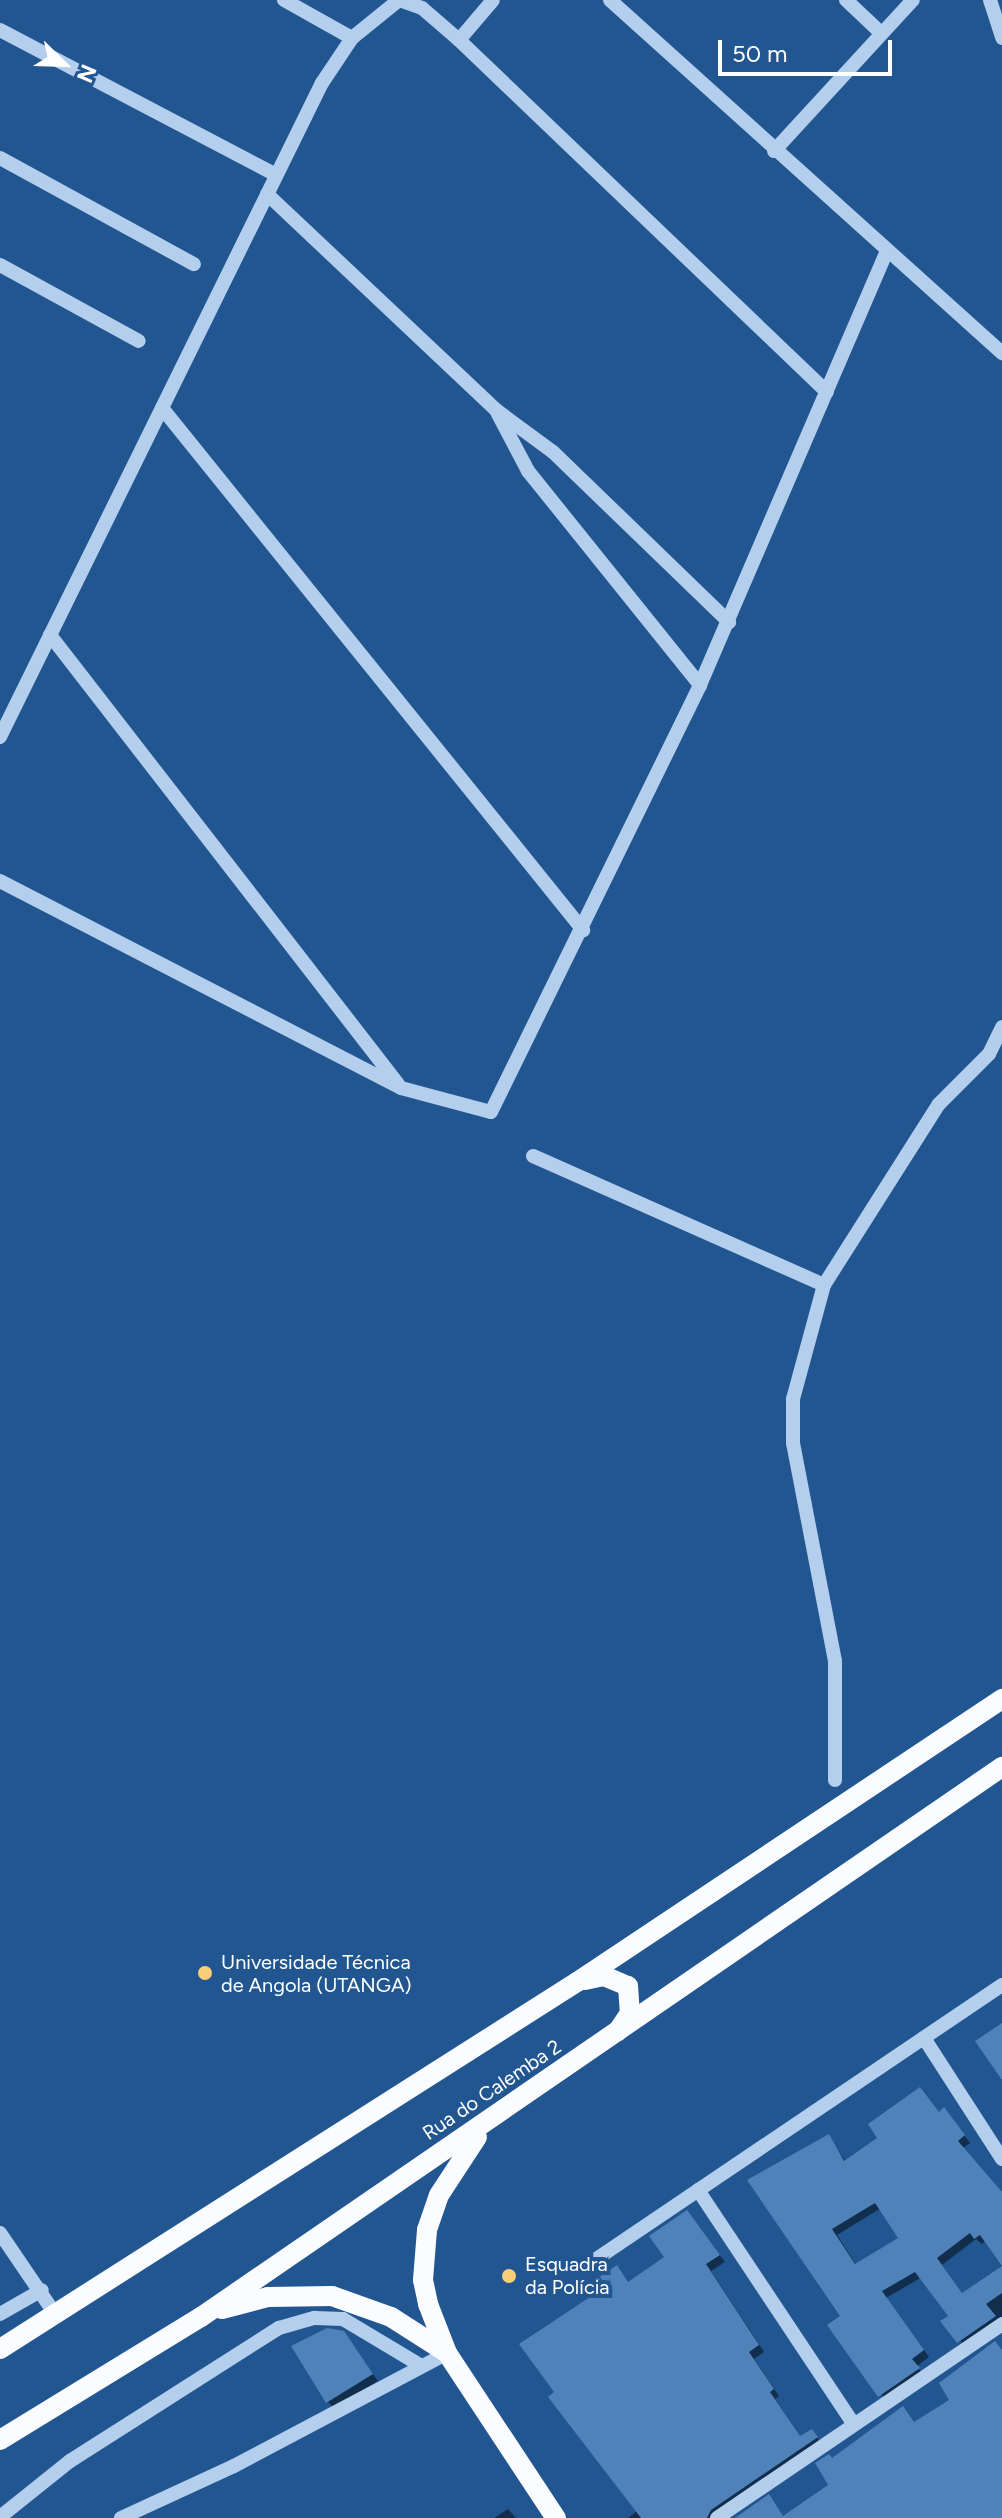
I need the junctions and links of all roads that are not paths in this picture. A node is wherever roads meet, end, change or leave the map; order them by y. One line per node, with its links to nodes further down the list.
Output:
1 (284, 0): 9 (street)
2 (493, 0): 11 (street)
3 (610, 0): 12 (street)
4 (846, 0): 8 (street)
5 (913, 0): 8 (street)
6 (990, 0): 10 (street)
7 (0, 30): 14 (street)
8 (881, 33): 12 (street)
9 (352, 38): 11 (street); 14 (street)
10 (1002, 38)
11 (459, 40): 21 (street)
12 (774, 151): 16 (street)
13 (0, 158): 17 (street)
14 (276, 175): 15 (street)
15 (267, 194): 22 (street); 23 (street)
16 (887, 251): 20 (street); 21 (street)
17 (194, 264)
18 (0, 265): 19 (street)
19 (139, 341)
20 (1002, 353)
21 (827, 392): 24 (street)
22 (162, 408): 25 (street); 29 (street)
23 (496, 410): 24 (street); 26 (street)
24 (729, 622): 26 (street)
25 (50, 635): 27 (street); 31 (street)
26 (700, 685): 29 (street)
27 (0, 737)
28 (0, 881): 31 (street)
29 (583, 930): 31 (street)
30 (1002, 1027): 33 (street)
31 (401, 1088)
32 (533, 1156): 33 (street)
33 (824, 1285): 36 (street)
34 (1002, 1699): 37 (main road)
35 (1002, 1767): 39 (main road, Rua do Calemba 2)
36 (835, 1780)
37 (577, 1982): 39 (main road); 48 (main road)
38 (1002, 1985): 40 (street)
39 (613, 2038): 41 (main road, Rua do Calemba 2)
40 (924, 2038): 42 (street); 43 (street)
41 (507, 2107): 49 (main road, Rua do Calemba 2); 52 (main road)
42 (1002, 2159)
43 (698, 2190): 45 (street); 54 (street)
44 (0, 2233): 46 (street)
45 (586, 2266)
46 (42, 2290): 47 (street); 48 (street)
47 (0, 2314)
48 (55, 2314): 51 (main road)
49 (201, 2317): 52 (main road); 55 (main road, Rua do Calemba 2)
50 (1002, 2324): 54 (street)
51 (0, 2349)
52 (447, 2353): 53 (street); 58 (main road)
53 (420, 2365): 56 (street); 57 (street)
54 (853, 2423): 59 (street)
55 (0, 2440)
56 (0, 2517)
57 (121, 2518)
58 (556, 2518)
59 (717, 2518)

